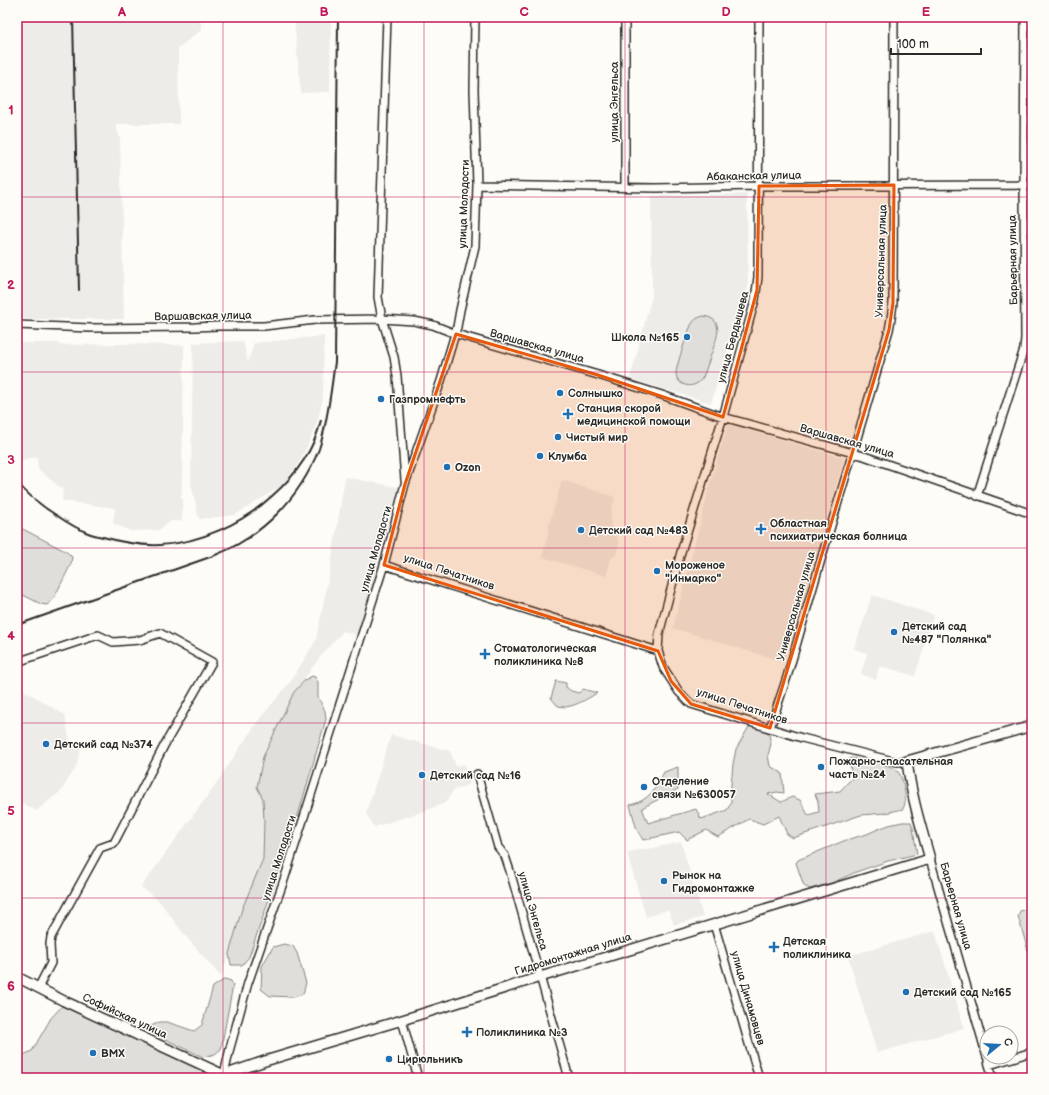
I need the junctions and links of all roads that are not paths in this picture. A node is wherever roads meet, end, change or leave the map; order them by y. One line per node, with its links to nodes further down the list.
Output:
1 (386, 17): 13 (street)
2 (476, 17): 7 (street, улица Молодости)
3 (625, 17): 12 (street, улица Энгельса)
4 (759, 17): 10 (street, улица Бердышева)
5 (894, 17): 11 (street, Универсальная улица)
6 (1026, 17): 8 (street, Барьерная улица)
7 (477, 184): 12 (street, Абаканская улица); 15 (street, улица Молодости)
8 (1024, 185): 9 (street, Абаканская улица); 11 (street, Абаканская улица); 19 (street, Барьерная улица)
9 (1032, 185)
10 (759, 186): 11 (street, Абаканская улица); 12 (street, Абаканская улица); 16 (street, улица Бердышева)
11 (894, 186): 17 (street, Универсальная улица)
12 (625, 187)
13 (382, 319): 14 (street, Варшавская улица); 15 (street, Варшавская улица); 18 (street)
14 (17, 326)
15 (456, 334): 16 (street, Варшавская улица); 18 (street, улица Молодости)
16 (723, 417): 17 (street, Варшавская улица); 22 (street, улица Бердышева)
17 (852, 453): 19 (street, Варшавская улица); 25 (street, Универсальная улица)
18 (405, 484): 21 (street, улица Молодости)
19 (977, 496): 20 (street, Варшавская улица)
20 (1032, 514)
21 (384, 564): 22 (street, улица Печатников); 38 (street, улица Молодости)
22 (658, 652): 25 (street, улица Печатников)
23 (17, 662): 32 (street)
24 (1032, 726): 26 (main road, улица Печатников)
25 (770, 728): 26 (street, улица Печатников)
26 (907, 762): 28 (main road, Барьерная улица)
27 (477, 774): 31 (street, улица Энгельса)
28 (930, 859): 29 (main road, Гидромонтажная улица); 34 (street, Барьерная улица)
29 (714, 924): 31 (main road, Гидромонтажная улица); 41 (street, улица Динамовцев)
30 (17, 977): 32 (main road, Софийская улица)
31 (540, 977): 33 (main road, Гидромонтажная улица); 40 (street, улица Энгельса)
32 (38, 988): 38 (main road, Софийская улица)
33 (402, 1020): 38 (main road, Гидромонтажная улица); 39 (street)
34 (979, 1029)
35 (1032, 1052): 36 (street)
36 (1019, 1056)
37 (989, 1065): 42 (street, Барьерная улица)
38 (225, 1077)
39 (418, 1078)
40 (569, 1078)
41 (759, 1078)
42 (993, 1078)

